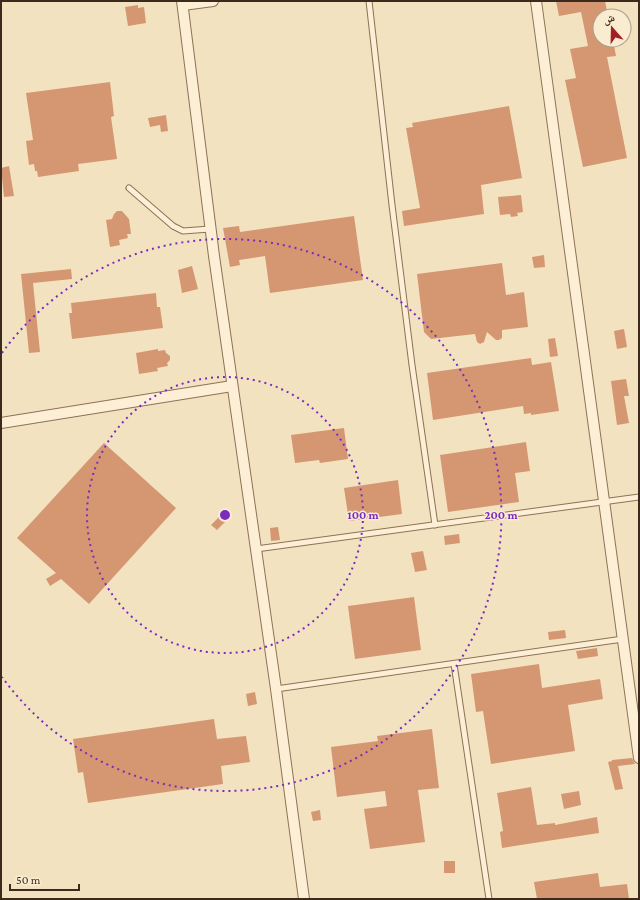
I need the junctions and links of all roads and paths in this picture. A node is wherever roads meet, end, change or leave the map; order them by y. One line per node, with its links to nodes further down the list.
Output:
1 (213, 1): 4 (street)
2 (369, 1): 11 (lane)
3 (536, 1): 10 (street)
4 (182, 3): 6 (street)
5 (129, 188): 6 (lane)
6 (210, 229): 7 (street)
7 (232, 386): 8 (street); 12 (street)
8 (1, 423)
9 (639, 497): 10 (lane)
10 (604, 502): 11 (lane); 13 (street)
11 (435, 525): 12 (lane)
12 (256, 549): 15 (street)
13 (623, 639): 14 (lane); 16 (street)
14 (454, 664): 15 (lane); 18 (lane)
15 (276, 689): 17 (street)
16 (639, 758)
17 (304, 899)
18 (489, 899)

